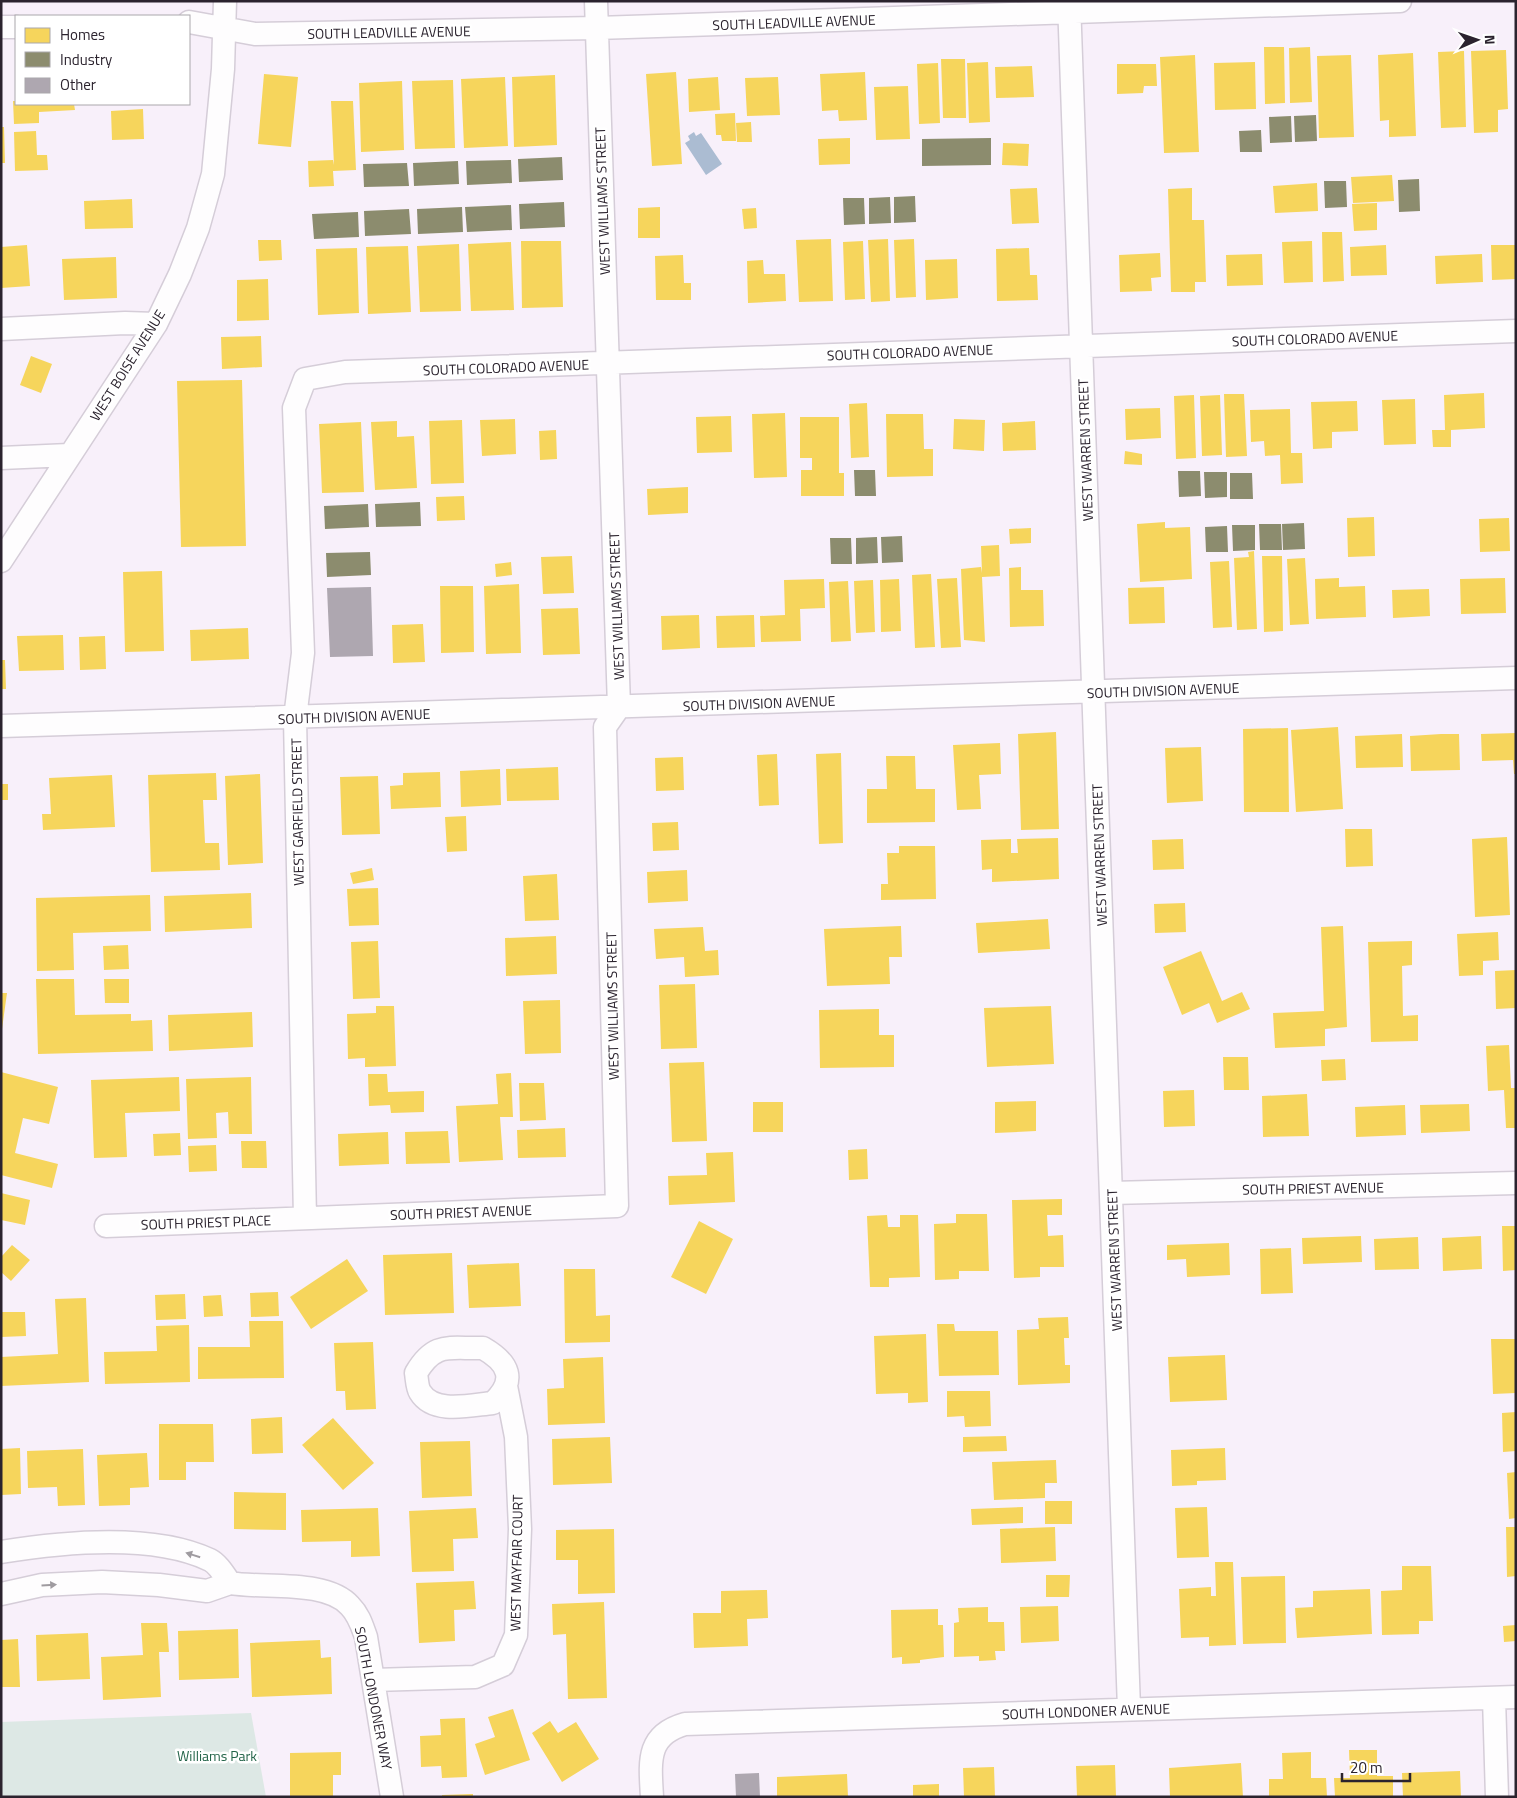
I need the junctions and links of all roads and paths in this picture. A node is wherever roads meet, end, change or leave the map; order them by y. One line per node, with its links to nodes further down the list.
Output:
1 (225, 1): 8 (street, WEST BOISE AVENUE)
2 (596, 1): 9 (street, WEST WILLIAMS STREET)
3 (1400, 1): 4 (street, SOUTH LEADVILLE AVENUE)
4 (1069, 7): 9 (street, SOUTH LEADVILLE AVENUE); 13 (street, WEST WARREN STREET)
5 (190, 22): 8 (street, SOUTH LEADVILLE AVENUE)
6 (1, 27): 7 (street)
7 (15, 27)
8 (225, 28): 9 (street, SOUTH LEADVILLE AVENUE); 10 (street, WEST BOISE AVENUE)
9 (597, 28): 14 (street, WEST WILLIAMS STREET)
10 (156, 324): 11 (street); 16 (street, WEST BOISE AVENUE)
11 (1, 329)
12 (1516, 331): 13 (street, SOUTH COLORADO AVENUE)
13 (1081, 346): 14 (street, SOUTH COLORADO AVENUE); 20 (street, WEST WARREN STREET)
14 (608, 363): 15 (street, SOUTH COLORADO AVENUE); 21 (street, WEST WILLIAMS STREET)
15 (305, 379): 22 (street, WEST GARFIELD STREET)
16 (69, 455): 17 (street); 18 (street, WEST BOISE AVENUE)
17 (1, 458)
18 (1, 561)
19 (1516, 678): 20 (street, SOUTH DIVISION AVENUE)
20 (1093, 692): 21 (street, SOUTH DIVISION AVENUE); 25 (street, WEST WARREN STREET)
21 (619, 707): 22 (street, SOUTH DIVISION AVENUE); 26 (street, WEST WILLIAMS STREET)
22 (296, 718): 23 (street, SOUTH DIVISION AVENUE); 27 (street, WEST GARFIELD STREET)
23 (1, 726)
24 (1516, 1183): 25 (street, SOUTH PRIEST AVENUE)
25 (1111, 1193): 36 (street, WEST WARREN STREET)
26 (617, 1206): 27 (street, SOUTH PRIEST AVENUE)
27 (305, 1218): 28 (street, SOUTH PRIEST PLACE)
28 (106, 1226)
29 (506, 1386): 33 (street, WEST MAYFAIR COURT)
30 (1, 1552): 31 (street, one-way to 30)
31 (230, 1583): 32 (street, SOUTH LONDONER WAY, one-way to 31); 33 (street, SOUTH LONDONER WAY)
32 (1, 1594)
33 (373, 1680): 37 (street, SOUTH LONDONER WAY)
34 (1516, 1697): 35 (street, SOUTH LONDONER AVENUE)
35 (1494, 1698): 36 (street, SOUTH LONDONER AVENUE); 39 (street)
36 (1129, 1709): 38 (street, SOUTH LONDONER AVENUE)
37 (392, 1797)
38 (652, 1797)
39 (1497, 1797)

